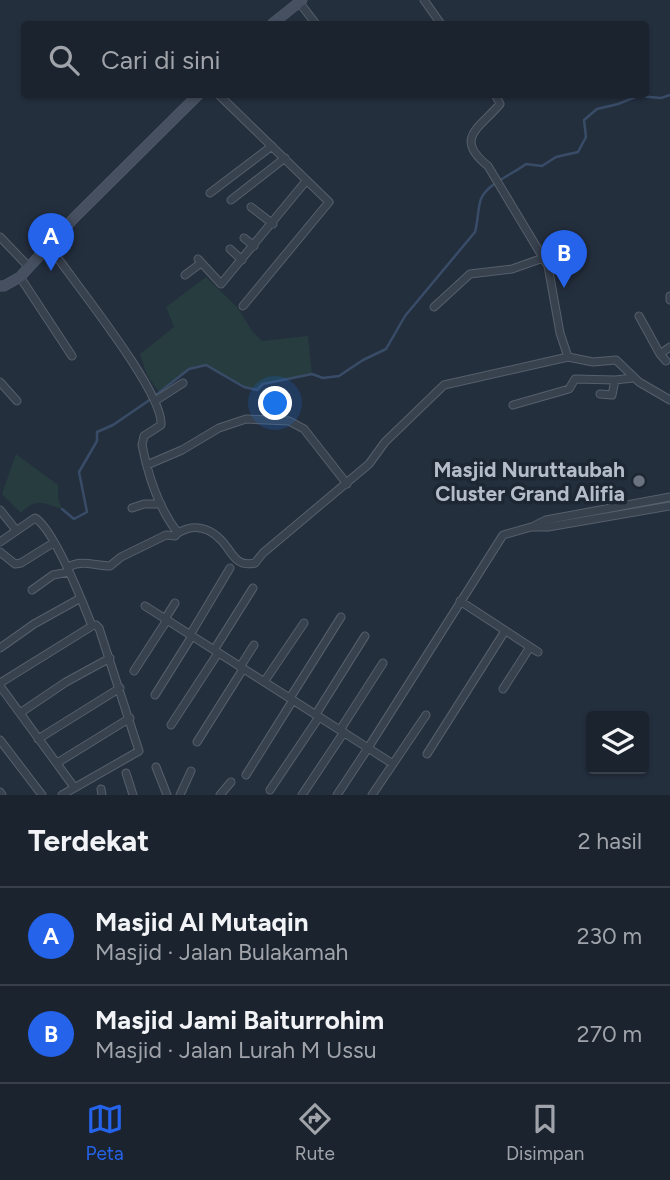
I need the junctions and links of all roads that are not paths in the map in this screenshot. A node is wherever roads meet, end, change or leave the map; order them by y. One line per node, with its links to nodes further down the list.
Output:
1 (424, 0): 5 (street)
2 (300, 1): 3 (street); 4 (street)
3 (276, 21)
4 (314, 21)
5 (440, 21)
6 (195, 98): 19 (street)
7 (222, 98): 9 (street)
8 (497, 98): 21 (street)
9 (272, 146): 10 (street); 12 (street)
10 (285, 158): 11 (street); 13 (street)
11 (306, 181): 15 (street); 27 (street)
12 (210, 193)
13 (230, 200)
14 (251, 207): 15 (street)
15 (272, 224): 18 (street)
16 (0, 237): 23 (street)
17 (244, 238): 18 (street)
18 (254, 246): 22 (street)
19 (50, 247): 23 (street); 42 (street)
20 (230, 249): 22 (street)
21 (543, 258): 28 (street); 33 (street)
22 (242, 260): 24 (street)
23 (28, 266): 25 (street)
24 (185, 275)
25 (20, 277): 26 (street); 32 (street)
26 (0, 287)
27 (243, 306)
28 (434, 307)
29 (639, 316): 31 (street)
30 (670, 347): 31 (street)
31 (660, 354): 34 (street)
32 (72, 356)
33 (568, 356): 35 (street); 45 (street)
34 (666, 361)
35 (634, 378): 36 (street); 40 (street)
36 (615, 380): 39 (street); 43 (street)
37 (0, 382): 41 (street)
38 (183, 383): 42 (street)
39 (600, 394)
40 (670, 400)
41 (17, 401)
42 (155, 401): 44 (street)
43 (513, 405)
44 (147, 465): 45 (street); 47 (street)
45 (347, 484): 53 (street)
46 (670, 497): 51 (street)
47 (161, 504): 49 (street); 53 (street)
48 (670, 506): 51 (street)
49 (132, 508)
50 (0, 510): 52 (street)
51 (531, 527): 62 (street)
52 (16, 530): 54 (street); 55 (street)
53 (178, 533): 58 (street)
54 (0, 542)
55 (53, 543): 56 (street); 58 (street)
56 (0, 552)
57 (230, 568): 70 (street)
58 (68, 570): 60 (street); 61 (street)
59 (253, 588): 75 (street)
60 (32, 590)
61 (79, 599): 68 (street); 74 (street)
62 (460, 601): 69 (street); 96 (street)
63 (175, 603): 66 (street)
64 (145, 606): 66 (street)
65 (341, 617): 86 (street)
66 (166, 619): 70 (street); 80 (street)
67 (304, 623): 81 (street)
68 (92, 626): 77 (street); 82 (street)
69 (505, 631): 73 (street); 97 (street)
70 (191, 635): 75 (street); 85 (street)
71 (365, 636): 89 (street)
72 (254, 645): 79 (street)
73 (530, 647): 76 (street); 84 (street)
74 (0, 648)
75 (216, 651): 79 (street); 91 (street)
76 (538, 652)
77 (110, 658): 83 (street); 87 (street)
78 (383, 663): 92 (street)
79 (242, 668): 81 (street); 95 (street)
80 (134, 671)
81 (264, 682): 86 (street)
82 (0, 685): 87 (street)
83 (120, 688): 90 (street); 93 (street)
84 (503, 689)
85 (155, 695)
86 (292, 699): 89 (street); 103 (street)
87 (20, 713): 93 (street)
88 (426, 715): 99 (street)
89 (318, 716): 92 (street); 106 (street)
90 (130, 718): 98 (street); 105 (street)
91 (171, 725)
92 (342, 731): 96 (street); 113 (street)
93 (38, 739): 98 (street)
94 (0, 740): 107 (street)
95 (197, 741)
96 (368, 748): 99 (street); 114 (street)
97 (427, 754)
98 (57, 763): 105 (street)
99 (393, 764): 115 (street)
100 (156, 767): 110 (street)
101 (191, 771): 111 (street)
102 (126, 773): 109 (street)
103 (246, 775)
104 (231, 782): 112 (street)
105 (74, 787): 108 (street)
106 (270, 790)
107 (42, 795)
108 (62, 795)
109 (132, 795)
110 (167, 795)
111 (180, 795)
112 (220, 795)
113 (302, 795)
114 (337, 795)
115 (372, 795)

